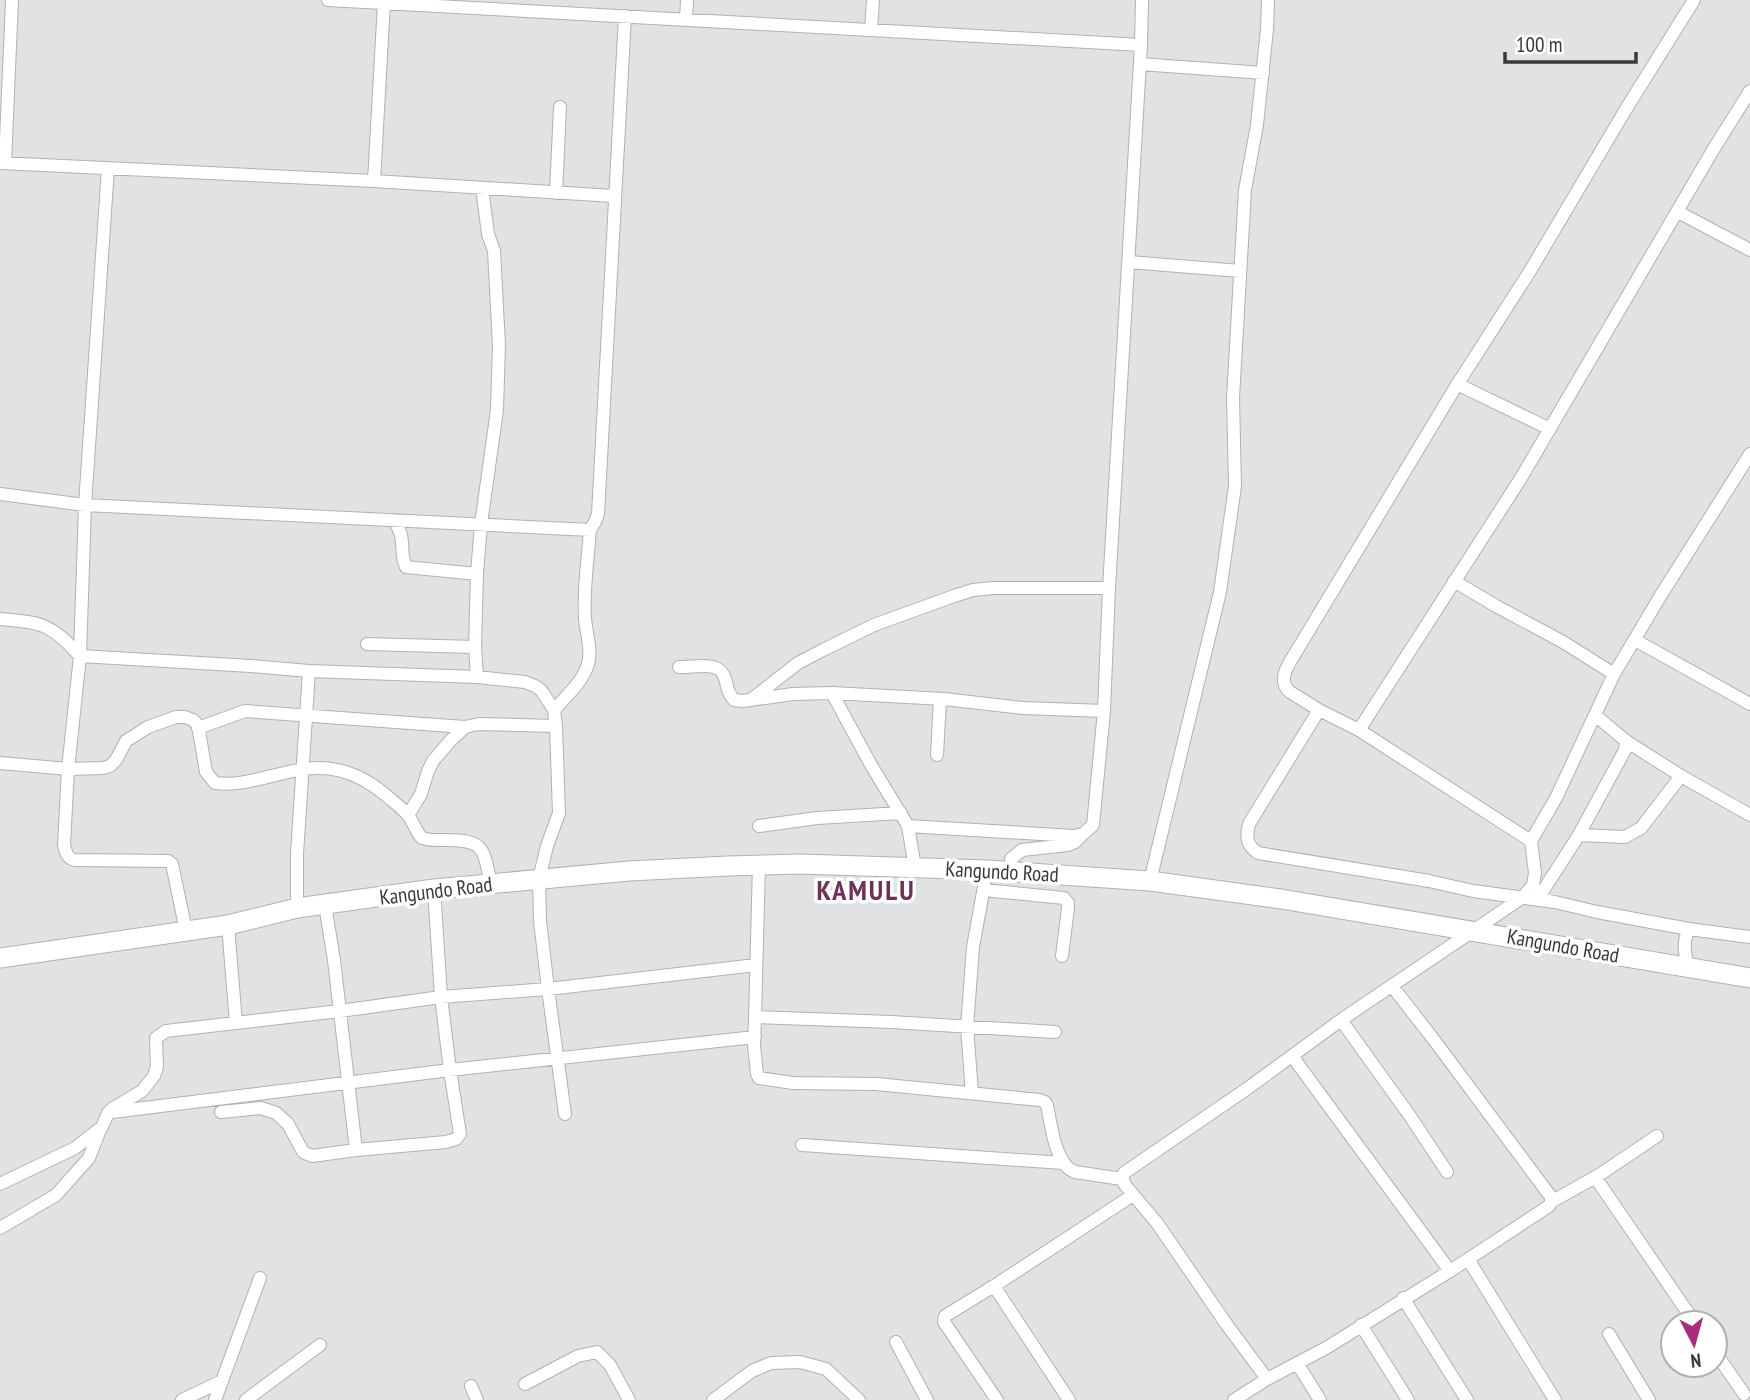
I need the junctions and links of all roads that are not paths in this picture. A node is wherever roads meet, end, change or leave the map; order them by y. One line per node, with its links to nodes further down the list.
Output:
1 (12, 0): 17 (street)
2 (328, 0): 8 (street)
3 (687, 0): 10 (street)
4 (873, 0): 11 (street)
5 (1142, 0): 12 (street)
6 (1268, 0): 14 (street)
7 (1694, 0): 27 (street)
8 (384, 3): 9 (street); 19 (street)
9 (625, 16): 10 (street); 22 (street)
10 (686, 20): 11 (street)
11 (871, 30): 12 (street)
12 (1141, 45): 13 (street)
13 (1140, 64): 14 (street); 25 (street)
14 (1262, 73): 26 (street)
15 (1750, 91): 23 (street)
16 (560, 107): 21 (street)
17 (2, 163): 18 (street)
18 (108, 168): 19 (street); 31 (street)
19 (374, 181): 20 (street)
20 (482, 188): 21 (street); 33 (street)
21 (556, 193): 22 (street)
22 (614, 197): 34 (street)
23 (1678, 212): 24 (street); 28 (street)
24 (1750, 250)
25 (1129, 262): 26 (street); 37 (street)
26 (1240, 271): 79 (street)
27 (1457, 384): 28 (street); 52 (street)
28 (1550, 429): 36 (street)
29 (1748, 460): 39 (street)
30 (0, 494): 31 (street)
31 (85, 505): 32 (street); 42 (street)
32 (393, 520): 33 (street); 35 (street)
33 (481, 524): 34 (street); 35 (street)
34 (590, 530): 51 (street)
35 (477, 575): 41 (street)
36 (1454, 581): 45 (street); 59 (street)
37 (1109, 588): 49 (street); 53 (street)
38 (0, 619): 42 (street)
39 (1635, 640): 45 (street); 50 (street)
40 (367, 644): 41 (street)
41 (475, 647): 46 (street)
42 (80, 656): 44 (street); 64 (street)
43 (680, 667): 49 (street)
44 (309, 671): 46 (street); 54 (street)
45 (1614, 674): 55 (street)
46 (477, 677): 51 (street)
47 (832, 693): 48 (street); 49 (street); 66 (street)
48 (940, 699): 53 (street); 61 (street)
49 (752, 700)
50 (1750, 704)
51 (554, 710): 56 (street)
52 (1319, 710): 59 (street); 83 (street)
53 (1104, 711): 71 (street)
54 (306, 715): 57 (street); 58 (street); 63 (street)
55 (1595, 715): 60 (street); 73 (street)
56 (556, 726): 57 (street); 78 (street)
57 (465, 727): 67 (street)
58 (198, 728): 63 (street); 64 (street)
59 (1359, 730): 73 (street)
60 (1626, 741): 65 (street); 72 (street)
61 (937, 755)
62 (0, 763): 64 (street)
63 (303, 768): 67 (street); 86 (street)
64 (68, 769): 89 (street)
65 (1681, 776): 68 (street); 72 (street)
66 (901, 813): 69 (street); 70 (street)
67 (408, 815): 80 (street)
68 (1750, 815)
69 (759, 827)
70 (908, 827): 71 (street); 75 (street)
71 (1083, 834): 77 (street)
72 (1578, 835): 84 (street)
73 (1531, 841): 83 (street)
74 (759, 865): 75 (highway, Kangundo Road); 78 (highway, Kangundo Road); 94 (street)
75 (915, 868): 76 (highway, Kangundo Road)
76 (987, 870): 77 (highway, Kangundo Road); 82 (street)
77 (1016, 872): 79 (highway, Kangundo Road)
78 (539, 879): 80 (highway, Kangundo Road); 98 (street)
79 (1150, 881): 90 (highway, Kangundo Road)
80 (491, 884): 81 (highway, Kangundo Road)
81 (435, 889): 85 (highway, Kangundo Road); 99 (street)
82 (984, 890): 92 (street); 104 (street)
83 (1523, 897): 84 (street); 90 (street)
84 (1537, 900): 88 (street)
85 (325, 905): 86 (highway, Kangundo Road); 100 (street)
86 (297, 908): 87 (highway, Kangundo Road)
87 (228, 925): 89 (highway, Kangundo Road); 103 (street)
88 (1689, 929): 91 (street); 95 (street)
89 (186, 931): 93 (highway, Kangundo Road)
90 (1473, 931): 95 (highway, Kangundo Road); 97 (street)
91 (1750, 937)
92 (1062, 956)
93 (0, 958)
94 (756, 965): 98 (street); 101 (street)
95 (1688, 968): 96 (highway, Kangundo Road)
96 (1750, 978)
97 (1392, 986): 102 (street); 127 (street)
98 (548, 989): 99 (street); 108 (street)
99 (441, 997): 100 (street); 109 (street)
100 (340, 1011): 103 (street); 110 (street)
101 (755, 1017): 104 (street); 106 (street)
102 (1341, 1020): 107 (street); 122 (street)
103 (236, 1023): 115 (street)
104 (967, 1027): 105 (street); 111 (street)
105 (1055, 1032)
106 (755, 1037): 108 (street); 111 (street)
107 (1292, 1056): 124 (street); 130 (street)
108 (556, 1058): 109 (street); 116 (street)
109 (450, 1070): 110 (street); 120 (street)
110 (347, 1083): 112 (street); 120 (street)
111 (972, 1093): 121 (street)
112 (261, 1094): 113 (street); 115 (street)
113 (268, 1109): 114 (street); 120 (street)
114 (221, 1112)
115 (108, 1113): 117 (street)
116 (565, 1114)
117 (102, 1127): 125 (street); 128 (street)
118 (1657, 1136): 123 (street)
119 (802, 1145): 121 (street)
120 (356, 1150)
121 (1063, 1163): 124 (street)
122 (1447, 1172)
123 (1595, 1177): 127 (street); 134 (street)
124 (1122, 1179): 126 (street)
125 (0, 1184)
126 (1133, 1195): 132 (street); 141 (street)
127 (1551, 1202): 129 (street)
128 (0, 1228)
129 (1468, 1259): 130 (street); 160 (street)
130 (1450, 1271): 133 (street)
131 (260, 1278): 142 (street)
132 (994, 1286): 154 (street); 155 (street)
133 (1403, 1298): 135 (street); 159 (street)
134 (1685, 1309)
135 (1361, 1325): 139 (street); 158 (street)
136 (1609, 1334): 161 (street)
137 (896, 1342): 153 (street)
138 (320, 1345): 148 (street)
139 (1297, 1363): 141 (street); 157 (street)
140 (1729, 1374): 145 (street)
141 (1267, 1379): 156 (street)
142 (222, 1381): 146 (street); 147 (street)
143 (525, 1384): 150 (street)
144 (471, 1387): 149 (street)
145 (1743, 1395)
146 (182, 1400)
147 (215, 1400)
148 (246, 1400)
149 (477, 1400)
150 (629, 1400)
151 (713, 1400): 152 (street)
152 (859, 1400)
153 (927, 1400)
154 (997, 1400)
155 (1069, 1400)
156 (1234, 1400)
157 (1320, 1400)
158 (1408, 1400)
159 (1466, 1400)
160 (1555, 1400)
161 (1649, 1400)

